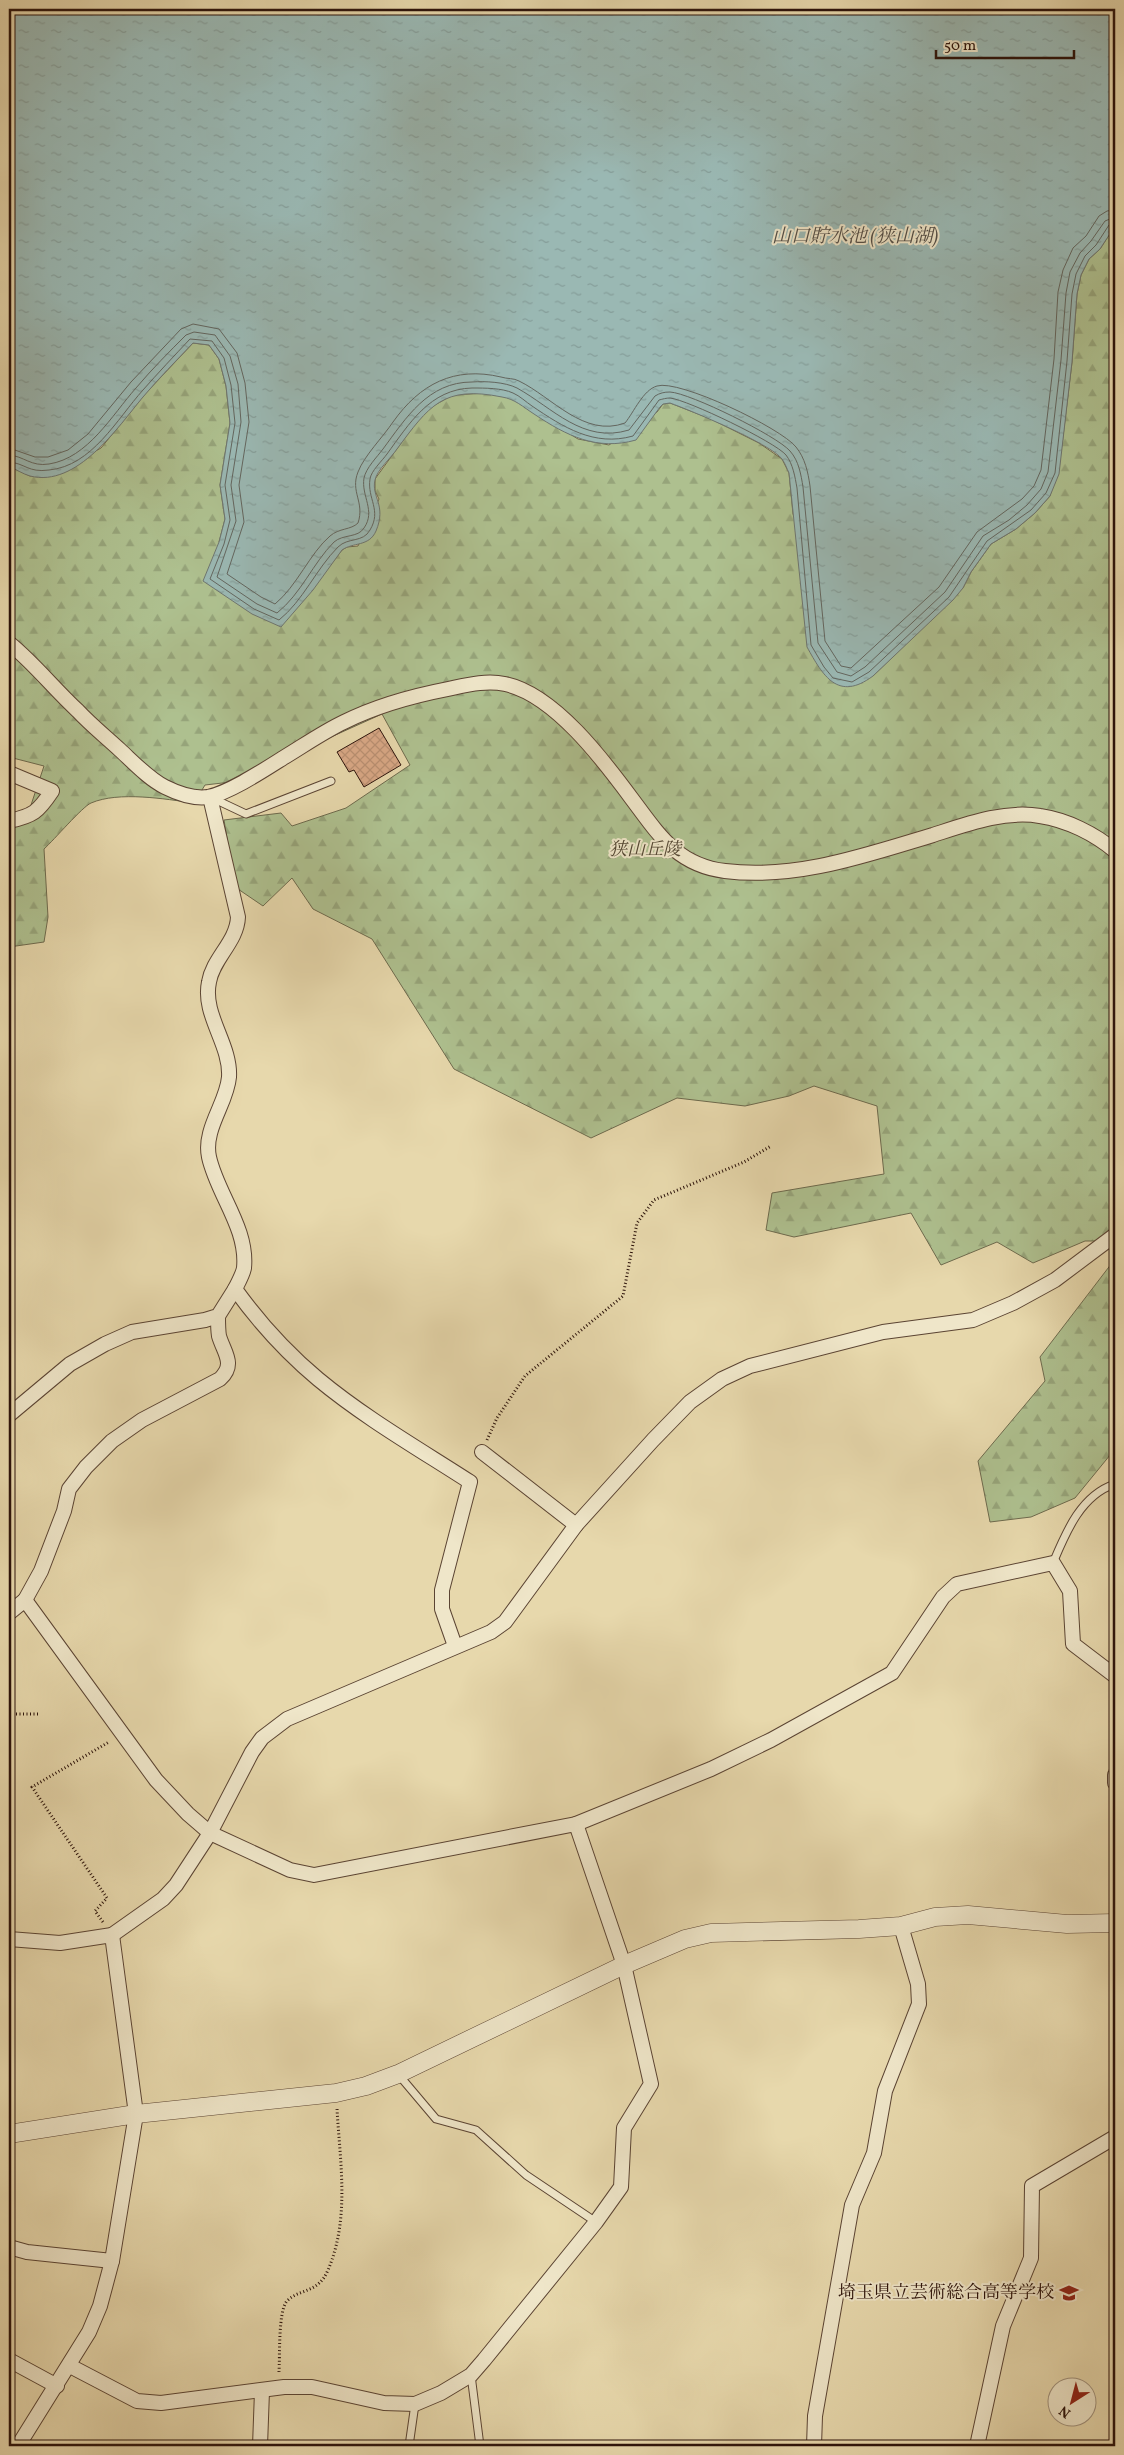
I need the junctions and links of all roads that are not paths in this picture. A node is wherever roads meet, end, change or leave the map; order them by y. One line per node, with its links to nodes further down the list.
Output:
1 (9, 643): 4 (street)
2 (9, 773): 5 (street)
3 (331, 781): 4 (lane)
4 (210, 797): 6 (street); 8 (street)
5 (9, 821)
6 (1115, 852)
7 (1115, 1235): 13 (street)
8 (235, 1289): 9 (street); 17 (street)
9 (218, 1316): 10 (street); 15 (street)
10 (9, 1415)
11 (482, 1452): 13 (street)
12 (1115, 1484): 14 (lane)
13 (576, 1525): 17 (street)
14 (1053, 1563): 18 (street); 21 (street)
15 (25, 1600): 16 (street); 22 (street)
16 (9, 1613)
17 (455, 1646): 22 (street)
18 (1115, 1676)
19 (1115, 1776): 20 (street)
20 (1115, 1783)
21 (576, 1824): 22 (street); 27 (street)
22 (210, 1833): 25 (street)
23 (1115, 1923): 24 (street)
24 (901, 1926): 27 (street); 45 (street)
25 (112, 1935): 26 (street); 29 (street)
26 (9, 1939)
27 (624, 1966): 28 (street); 32 (street)
28 (398, 2074): 29 (street); 32 (lane)
29 (136, 2114): 30 (street); 34 (street)
30 (9, 2134)
31 (1115, 2137): 46 (street)
32 (596, 2222): 37 (street)
33 (9, 2247): 34 (street)
34 (112, 2261): 36 (street)
35 (9, 2360): 38 (street)
36 (70, 2366): 38 (street); 39 (street)
37 (470, 2374): 40 (street); 44 (lane)
38 (58, 2386): 41 (street)
39 (262, 2391): 40 (street); 42 (street)
40 (415, 2404): 43 (lane)
41 (22, 2445)
42 (260, 2446)
43 (409, 2446)
44 (480, 2446)
45 (814, 2446)
46 (977, 2446)

